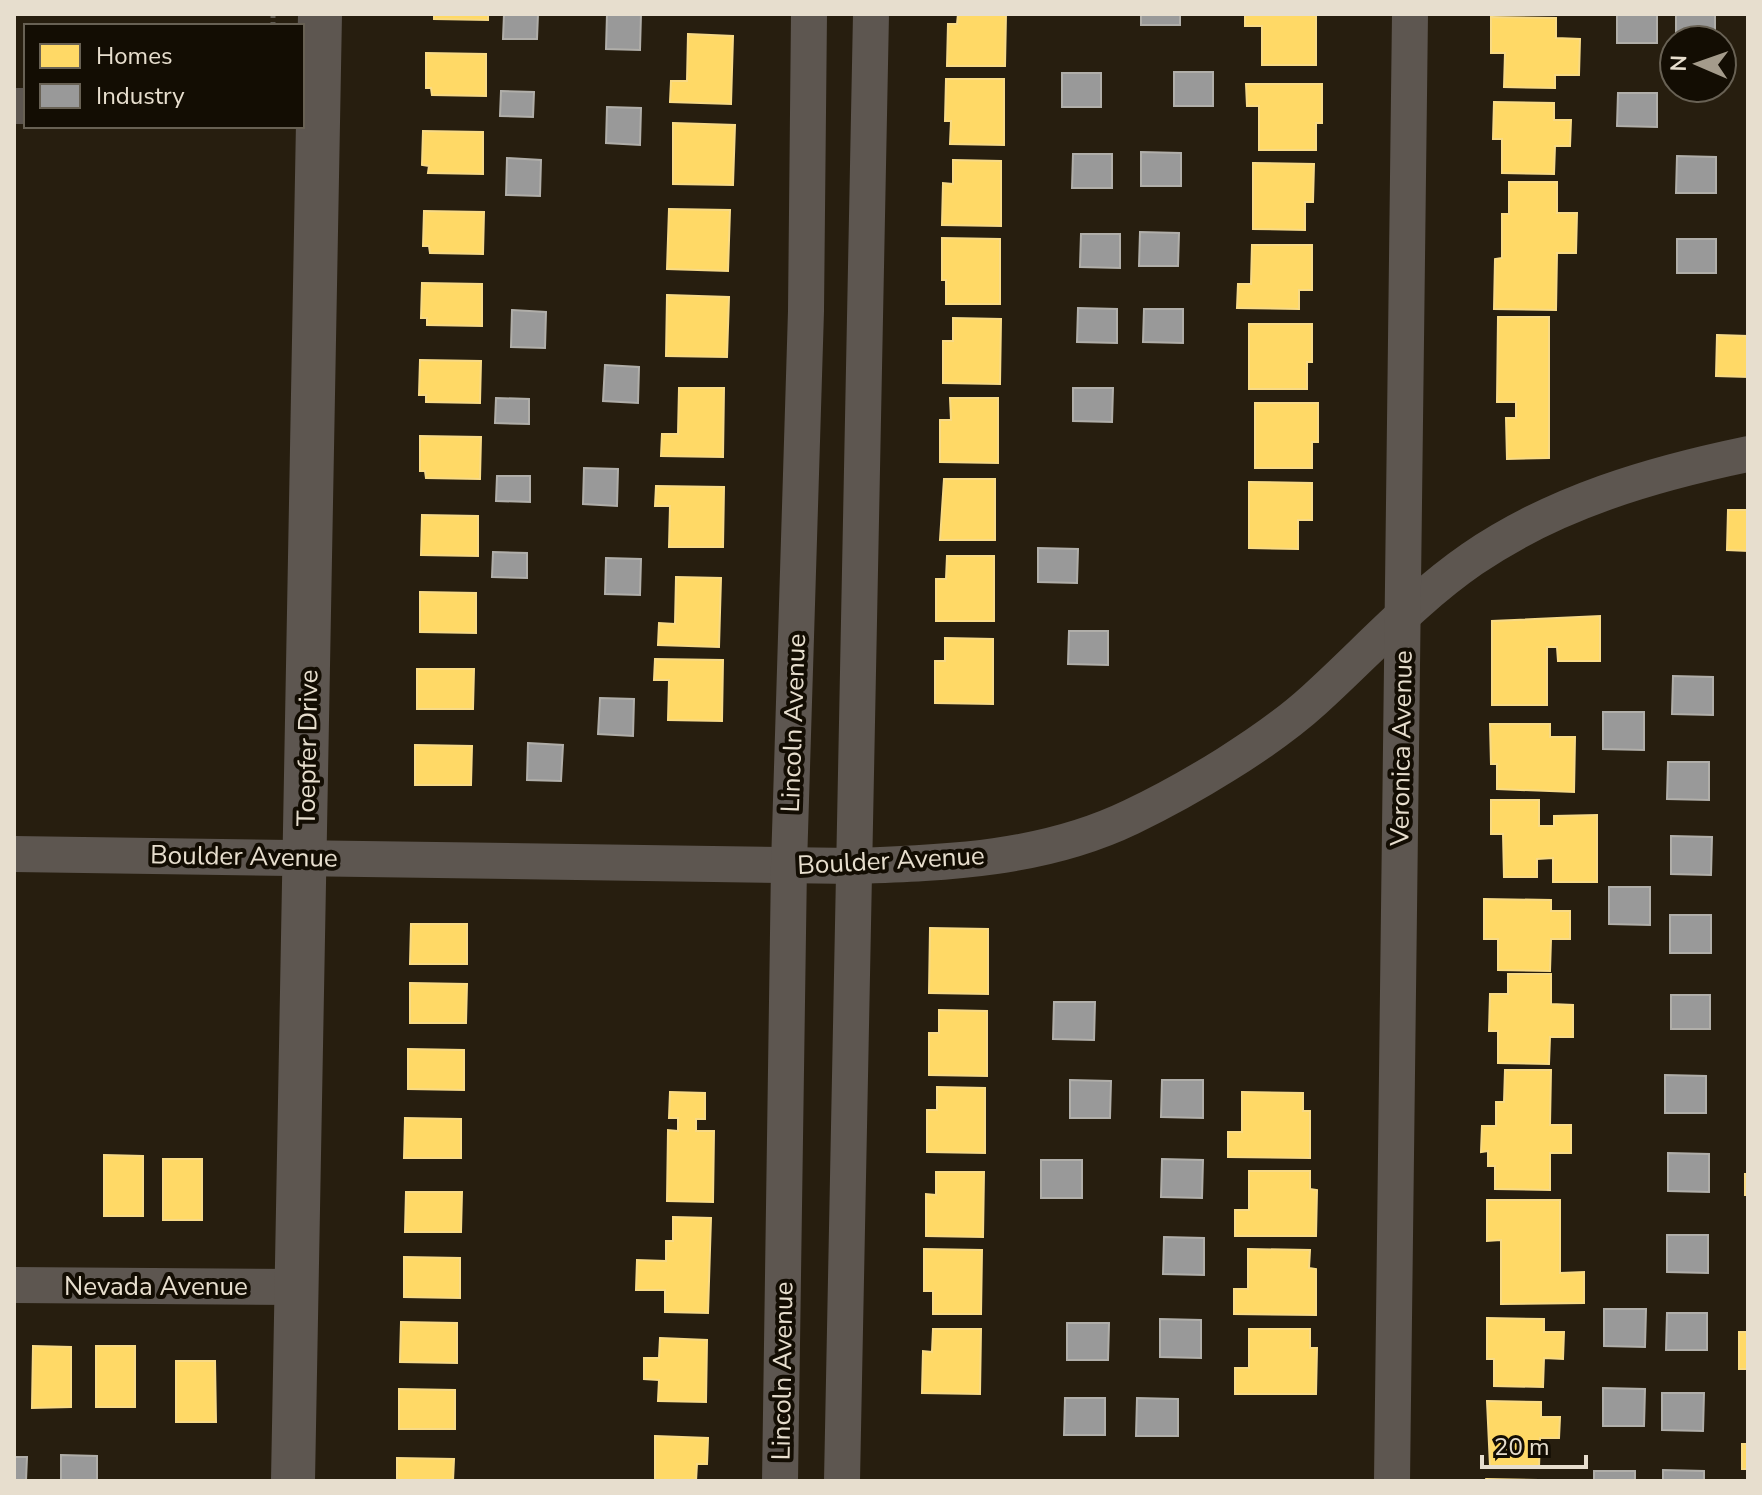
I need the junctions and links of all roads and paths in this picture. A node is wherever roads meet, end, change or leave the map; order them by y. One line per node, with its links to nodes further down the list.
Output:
1 (320, 14): 5 (street, Toepfer Drive)
2 (809, 14): 10 (street, Lincoln Avenue)
3 (871, 14): 11 (street)
4 (1410, 14): 7 (street, Veronica Avenue)
5 (310, 108): 9 (street, Toepfer Drive)
6 (1748, 454): 7 (street, Boulder Avenue)
7 (1403, 614): 11 (street, Boulder Avenue); 17 (street, Veronica Avenue)
8 (14, 854): 9 (street, Boulder Avenue)
9 (305, 856): 10 (street, Boulder Avenue); 13 (street, Toepfer Drive)
10 (789, 865): 11 (street, Boulder Avenue); 15 (street, Lincoln Avenue)
11 (853, 866): 16 (street)
12 (14, 1285): 13 (street, Nevada Avenue)
13 (297, 1287): 14 (street, Toepfer Drive)
14 (293, 1481)
15 (780, 1481)
16 (842, 1481)
17 (1392, 1481)

